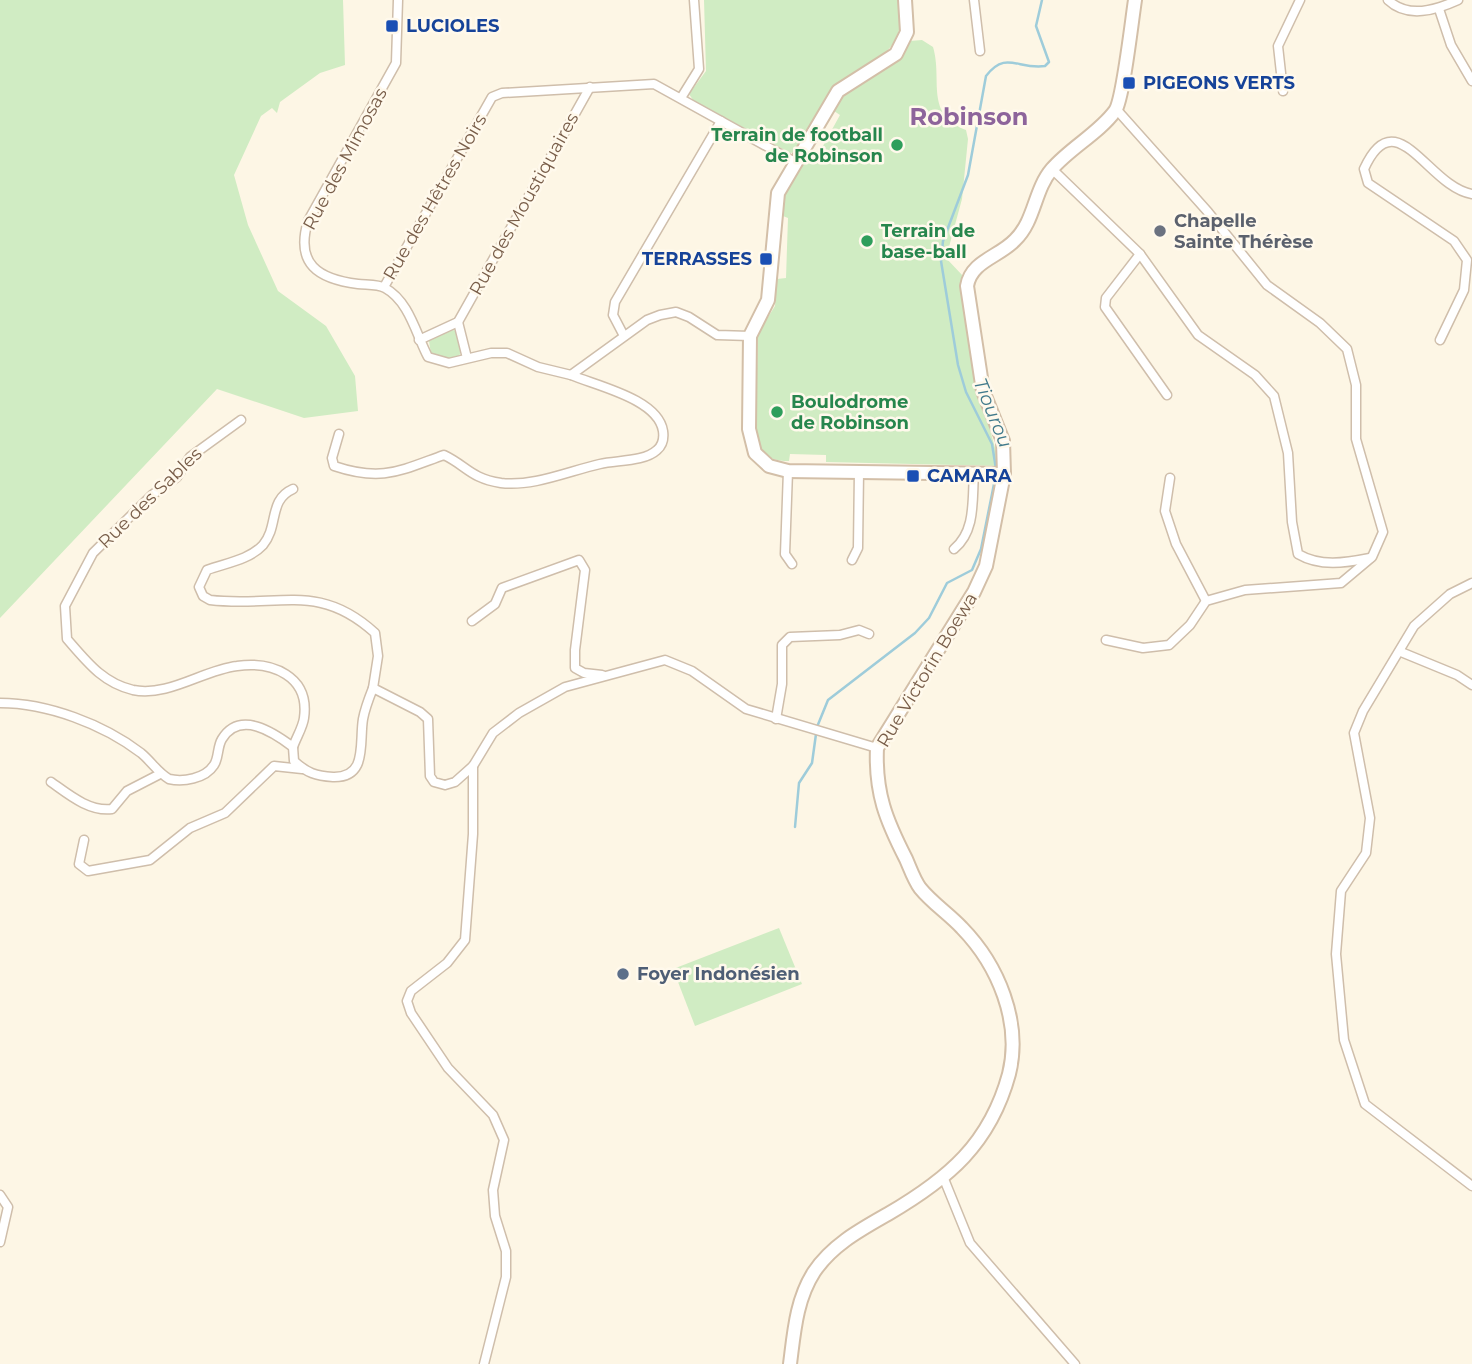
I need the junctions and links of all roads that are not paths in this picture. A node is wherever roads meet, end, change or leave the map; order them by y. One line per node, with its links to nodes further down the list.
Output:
1 (398, 0): 21 (street, Rue des Mimosas)
2 (694, 0): 14 (street)
3 (905, 0): 17 (street)
4 (974, 0): 10 (street)
5 (1135, 0): 15 (street)
6 (1300, 0): 13 (street)
7 (1388, 0): 9 (street)
8 (1458, 0): 9 (street)
9 (1438, 9): 11 (street)
10 (980, 51)
11 (1472, 81)
12 (590, 87): 14 (street, Rue des Hêtres Noirs); 21 (street, Rue des Hêtres Noirs); 22 (street, Rue des Moustiquaires)
13 (1283, 91)
14 (681, 98): 16 (street, Rue des Hêtres Noirs)
15 (1116, 110): 18 (street, Rue Victorin Boewa); 39 (street)
16 (721, 121): 17 (street, Rue des Hêtres Noirs); 23 (street)
17 (795, 162): 24 (street)
18 (1052, 169): 20 (street); 35 (street, Rue Victorin Boewa)
19 (1472, 194): 26 (street)
20 (1140, 254): 29 (street); 39 (street)
21 (384, 287): 25 (street)
22 (458, 322): 25 (street); 27 (street)
23 (624, 336): 24 (street); 28 (street)
24 (750, 336): 32 (street)
25 (419, 340): 27 (street)
26 (1440, 340)
27 (467, 358): 28 (street)
28 (571, 375): 31 (street)
29 (1167, 395)
30 (241, 420): 53 (street, Rue des Sables)
31 (339, 434)
32 (788, 471): 33 (street); 41 (street)
33 (859, 471): 34 (street); 40 (street)
34 (974, 474): 35 (street); 38 (street)
35 (998, 474): 54 (street, Rue Victorin Boewa)
36 (1170, 478): 43 (street)
37 (293, 489): 50 (street)
38 (954, 549)
39 (1373, 557): 43 (street)
40 (852, 560)
41 (792, 564)
42 (1472, 583): 47 (street)
43 (1206, 601): 46 (street)
44 (471, 621): 48 (street)
45 (869, 634): 52 (street)
46 (1106, 640)
47 (1401, 652): 49 (street); 61 (street)
48 (610, 676): 52 (street); 55 (street)
49 (1472, 685)
50 (373, 688): 55 (street); 56 (street)
51 (0, 703): 57 (street)
52 (776, 719): 54 (street)
53 (293, 747): 56 (street); 57 (street)
54 (877, 748): 60 (street, Rue Victorin Boewa)
55 (473, 766): 64 (street)
56 (302, 769): 59 (street)
57 (160, 774): 58 (street)
58 (51, 782)
59 (84, 840)
60 (944, 1179): 65 (street, Rue Victorin Boewa); 66 (street)
61 (1472, 1186)
62 (0, 1195): 63 (street)
63 (0, 1242)
64 (484, 1364)
65 (790, 1364)
66 (1075, 1364)

